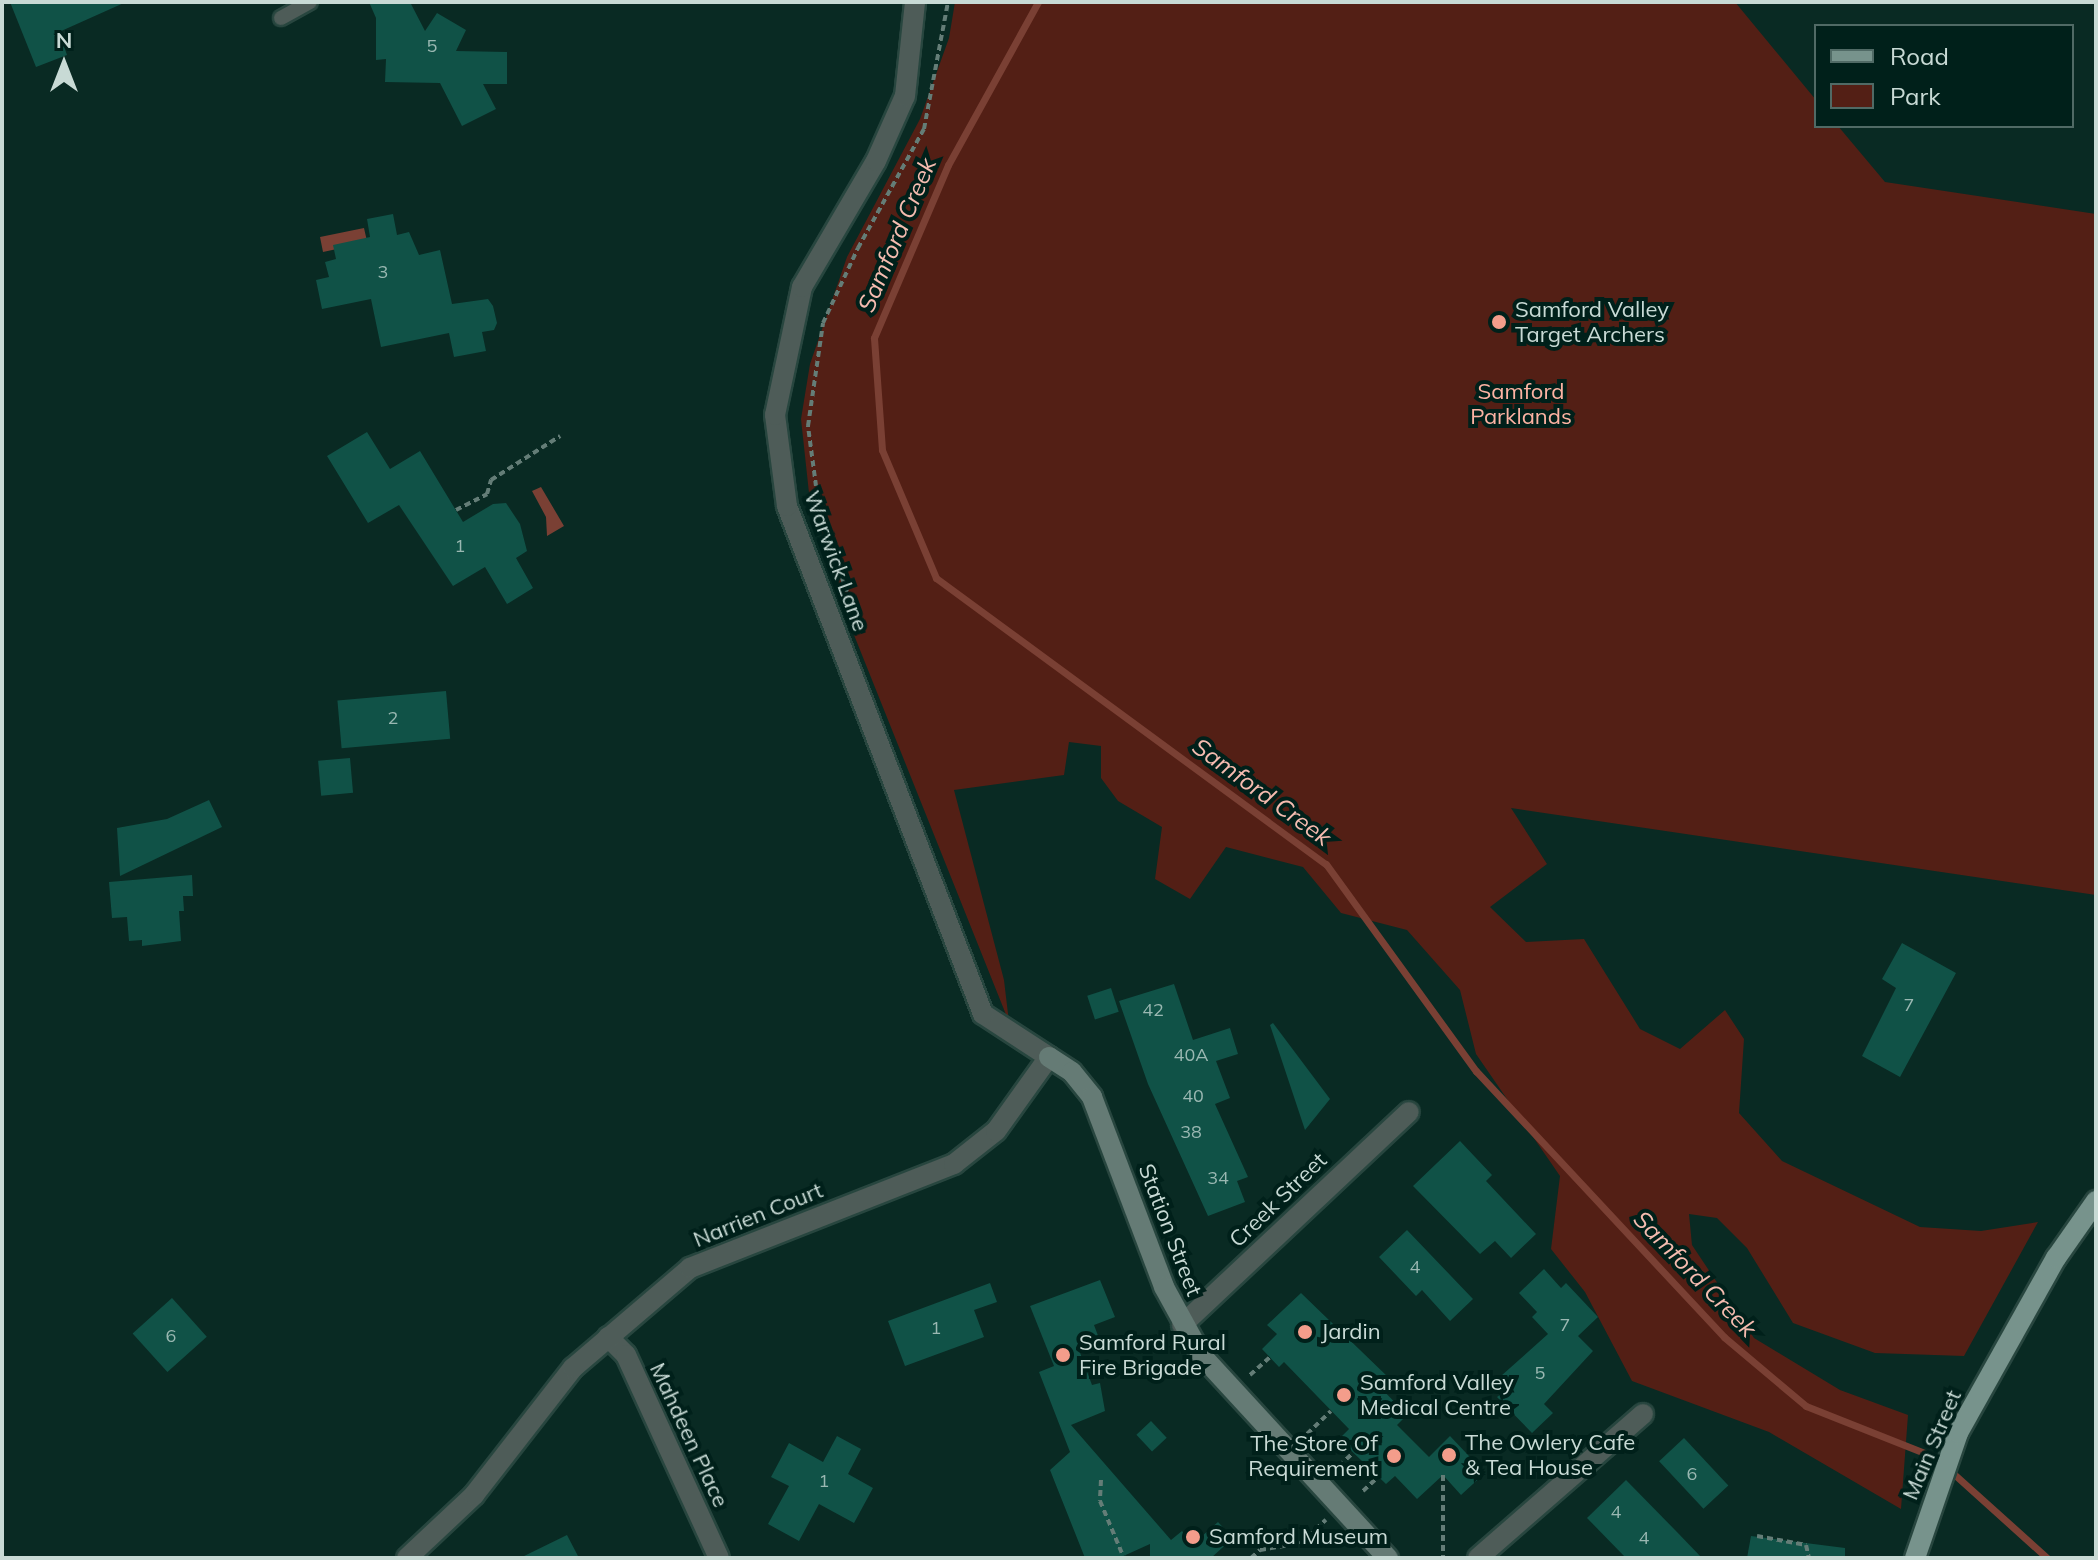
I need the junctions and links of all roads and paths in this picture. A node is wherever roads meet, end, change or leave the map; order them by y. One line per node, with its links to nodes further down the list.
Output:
1 (310, 2): 4 (lane)
2 (915, 2): 8 (street, Warwick Lane)
3 (948, 2): 7 (path)
4 (281, 18)
5 (560, 436): 6 (path)
6 (456, 510)
7 (859, 625)
8 (1049, 1057): 11 (street, Station Street); 12 (street, Narrien Court)
9 (1409, 1112): 11 (street, Creek Street)
10 (2096, 1201): 34 (main road, Main Street)
11 (1182, 1325): 24 (street, Station Street)
12 (608, 1337): 27 (street, Narrien Court); 28 (street, Mahdeen Place)
13 (1270, 1357): 14 (path)
14 (1250, 1375)
15 (1331, 1411): 17 (path)
16 (1643, 1414): 32 (street)
17 (1307, 1434)
18 (1353, 1453): 19 (path)
19 (1339, 1466)
20 (1443, 1475): 26 (path)
21 (1379, 1476): 23 (path)
22 (1101, 1480): 29 (path)
23 (1363, 1491)
24 (1339, 1507): 30 (path); 31 (street, Station Street)
25 (1757, 1536): 33 (path)
26 (1443, 1557)
27 (407, 1558)
28 (719, 1558)
29 (1124, 1558)
30 (1251, 1558)
31 (1388, 1558)
32 (1478, 1558)
33 (1809, 1558)
34 (1915, 1558)

